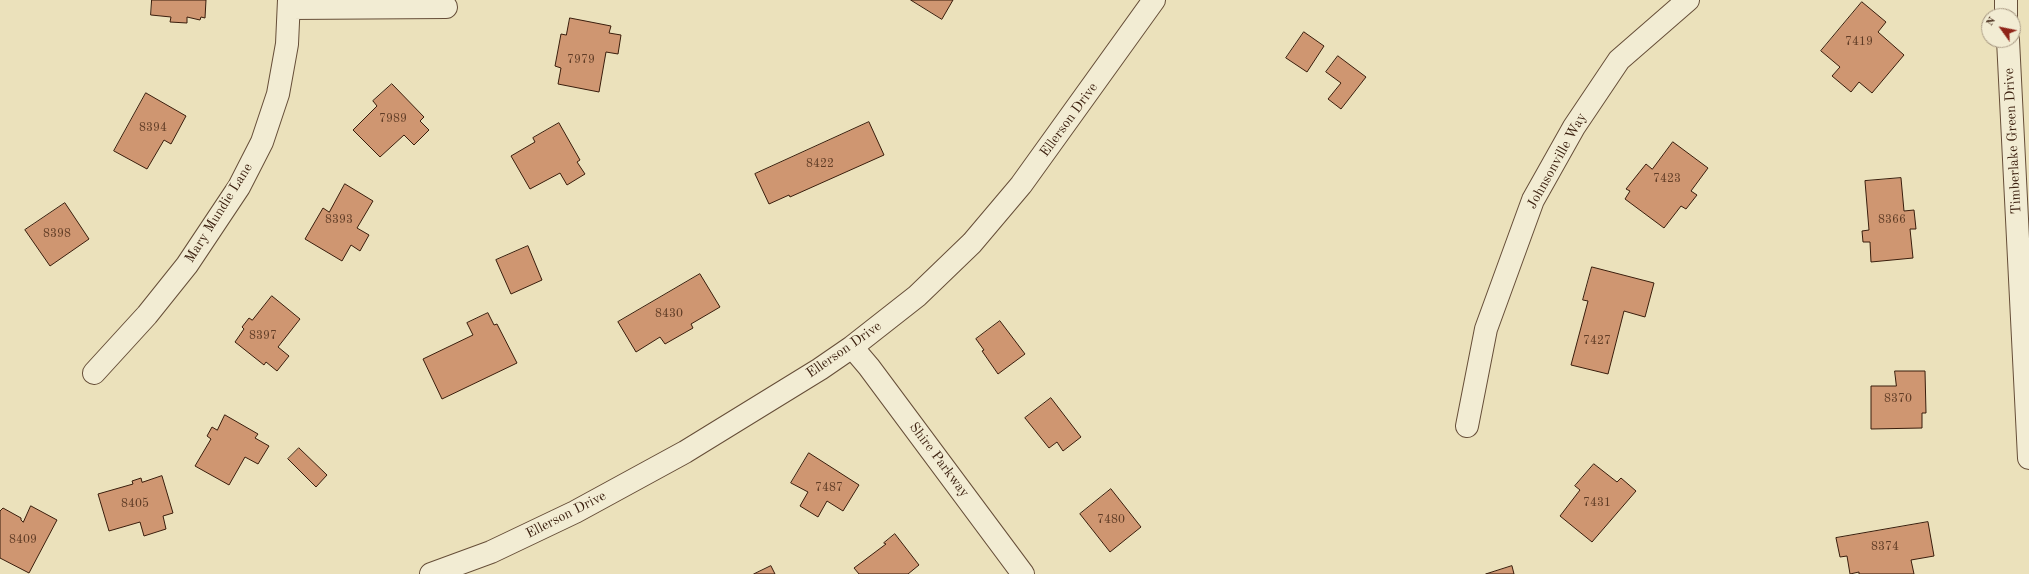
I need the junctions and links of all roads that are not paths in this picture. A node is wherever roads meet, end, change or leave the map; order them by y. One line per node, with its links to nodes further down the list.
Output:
1 (1154, 0): 6 (street, Ellerson Drive)
2 (1688, 0): 8 (street, Johnsonville Way)
3 (289, 4): 4 (street); 7 (street, Mary Mundie Lane)
4 (446, 7)
5 (2008, 48): 9 (street, Timberlake Green Drive)
6 (852, 347): 11 (street, Ellerson Drive); 12 (street, Shire Parkway)
7 (94, 373)
8 (1466, 426)
9 (2028, 426): 10 (street, Timberlake Green Drive)
10 (2029, 458)
11 (431, 574)
12 (1024, 574)

